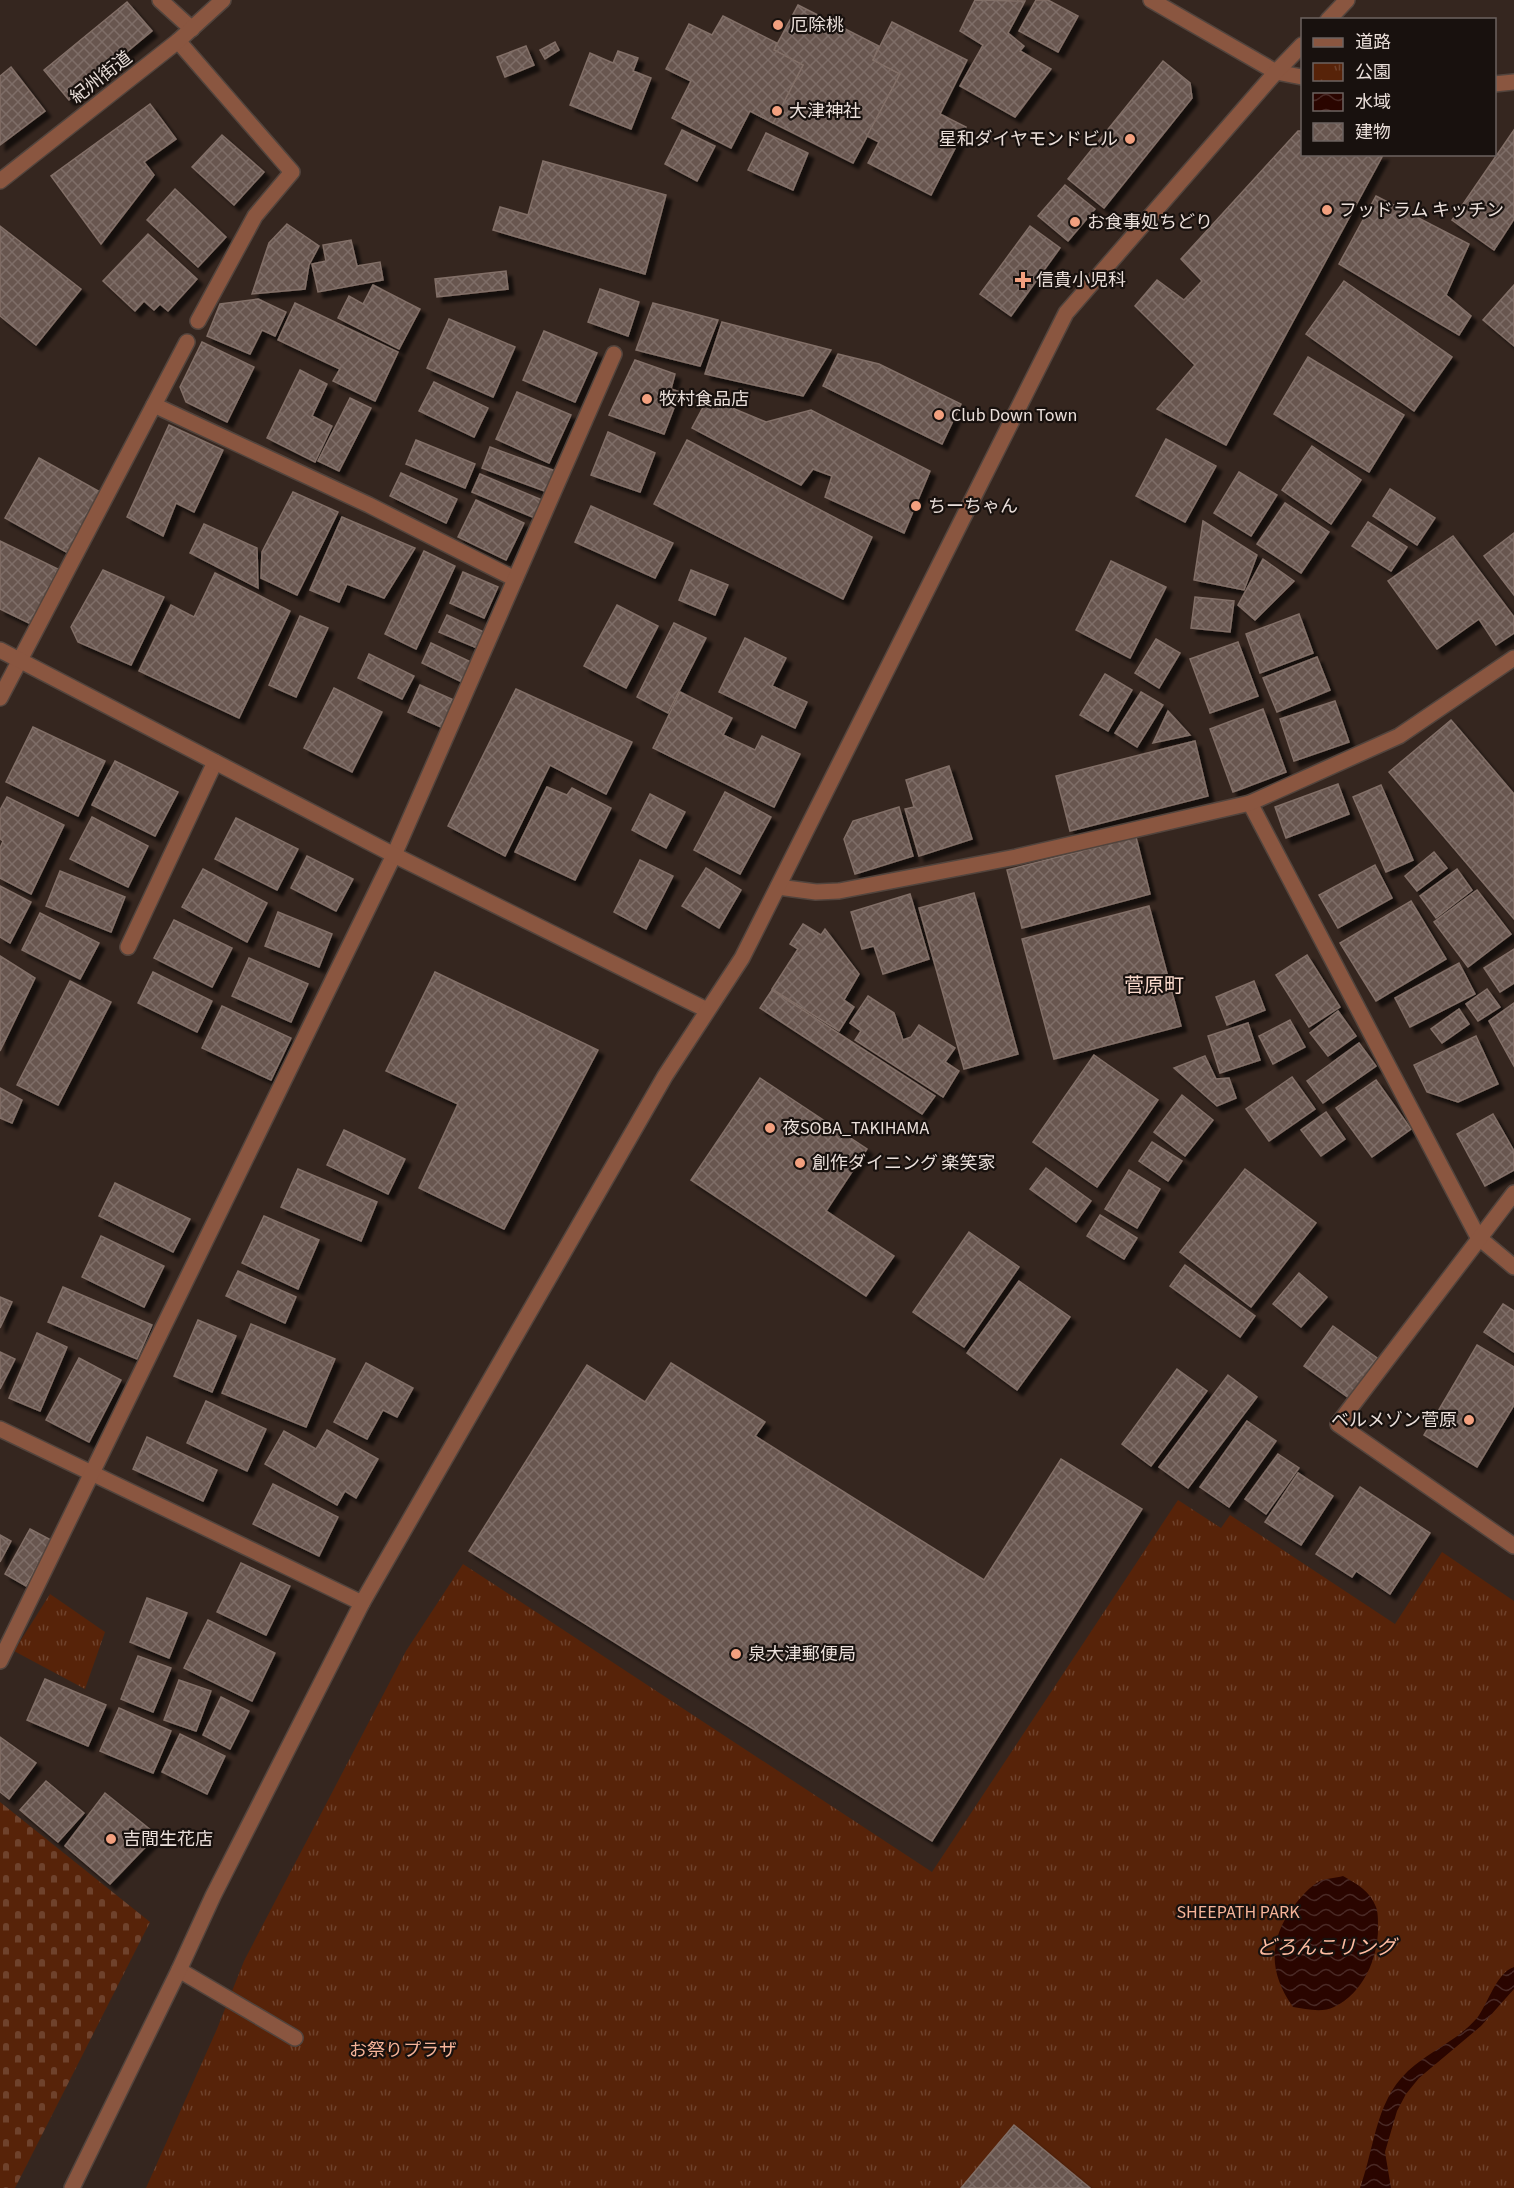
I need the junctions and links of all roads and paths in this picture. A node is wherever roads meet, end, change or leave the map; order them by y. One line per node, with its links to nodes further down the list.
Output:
1 (160, 0): 6 (street)
2 (223, 0): 6 (street, 紀州街道)
3 (1151, 0): 9 (street)
4 (1347, 0): 5 (street)
5 (1330, 18)
6 (192, 29): 7 (street, 紀州街道)
7 (177, 41): 13 (street, 紀州街道); 14 (street)
8 (1301, 46): 9 (street)
9 (1276, 72): 10 (street); 26 (street)
10 (1301, 77)
11 (1514, 82): 12 (street)
12 (1496, 84)
13 (0, 181)
14 (198, 321)
15 (187, 342): 17 (street)
16 (614, 354): 18 (street)
17 (154, 405): 18 (street); 21 (street)
18 (515, 579): 25 (street)
19 (0, 650): 21 (street)
20 (1514, 658): 24 (street)
21 (19, 660): 22 (street); 23 (street)
22 (0, 698)
23 (215, 762): 25 (street); 27 (street)
24 (1250, 803): 26 (street); 30 (street)
25 (394, 855): 28 (street); 33 (street)
26 (778, 887): 28 (street)
27 (128, 947)
28 (707, 1010): 35 (street)
29 (1514, 1193): 30 (street)
30 (1479, 1237): 31 (street); 34 (street)
31 (1514, 1267)
32 (0, 1429): 33 (street)
33 (92, 1475): 35 (street); 36 (street)
34 (1514, 1546)
35 (362, 1603): 37 (street)
36 (0, 1661)
37 (179, 1970): 38 (street); 39 (street)
38 (295, 2038)
39 (72, 2188)

